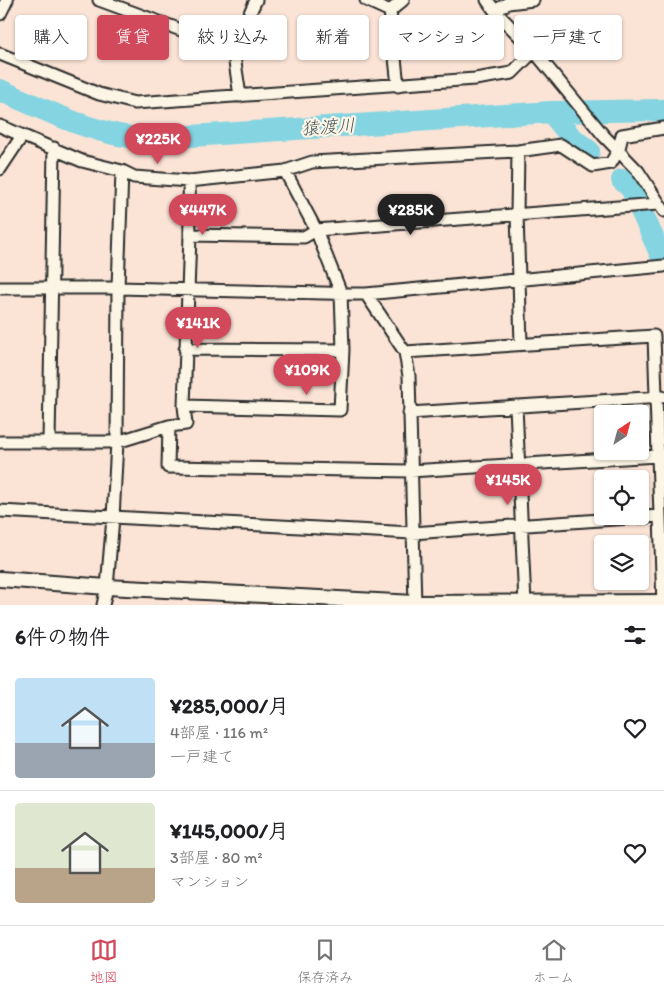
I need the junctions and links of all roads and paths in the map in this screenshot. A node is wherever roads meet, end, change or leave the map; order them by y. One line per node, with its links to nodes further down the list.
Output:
1 (7, 0): 10 (street)
2 (99, 0): 12 (street)
3 (256, 0): 11 (street)
4 (366, 0): 8 (street)
5 (403, 0): 8 (street)
6 (487, 0): 9 (street)
7 (533, 0): 9 (street)
8 (390, 11): 18 (street)
9 (495, 11): 13 (street)
10 (0, 14)
11 (249, 15)
12 (179, 29)
13 (514, 30)
14 (0, 54): 19 (street)
15 (235, 60): 19 (street)
16 (525, 60): 18 (street)
17 (541, 60): 24 (street)
18 (398, 86): 19 (street)
19 (240, 96)
20 (0, 126): 22 (street)
21 (664, 128): 24 (street)
22 (22, 136): 23 (street); 26 (street)
23 (54, 148): 27 (street); 37 (street)
24 (618, 149): 25 (street); 30 (street)
25 (518, 151): 28 (street); 31 (street)
26 (0, 169)
27 (122, 171): 29 (street); 38 (street)
28 (285, 171): 29 (street); 32 (street)
29 (189, 181): 33 (street)
30 (661, 208): 31 (street)
31 (517, 214): 32 (street); 35 (street)
32 (316, 230): 33 (street); 40 (street)
33 (190, 235): 39 (street)
34 (662, 267): 35 (street)
35 (520, 278): 41 (street); 43 (street)
36 (0, 288): 37 (street)
37 (53, 288): 38 (street); 54 (street)
38 (118, 288): 39 (street); 53 (street)
39 (187, 291): 40 (street); 44 (street)
40 (341, 293): 41 (street); 45 (street)
41 (366, 294): 46 (street)
42 (659, 336): 43 (street); 47 (street)
43 (522, 344): 46 (street)
44 (185, 349): 45 (street); 48 (street)
45 (342, 350): 48 (street)
46 (405, 352): 50 (street)
47 (660, 398): 49 (street); 55 (street)
48 (184, 406): 51 (street)
49 (516, 406): 50 (street); 56 (street)
50 (409, 413): 57 (street)
51 (168, 426): 53 (street); 57 (street)
52 (0, 442): 54 (street)
53 (117, 442): 54 (street); 60 (street)
54 (49, 444)
55 (658, 456): 56 (street); 59 (street)
56 (520, 465): 57 (street); 61 (street)
57 (410, 471): 62 (street)
58 (0, 511): 60 (street)
59 (659, 516): 61 (street); 65 (street)
60 (113, 518): 62 (street); 64 (street)
61 (522, 525): 62 (street); 67 (street)
62 (412, 533): 66 (street)
63 (0, 579): 64 (street)
64 (107, 588): 66 (street); 68 (street)
65 (664, 603): 67 (street)
66 (415, 604): 67 (street)
67 (525, 604)
68 (103, 605)

